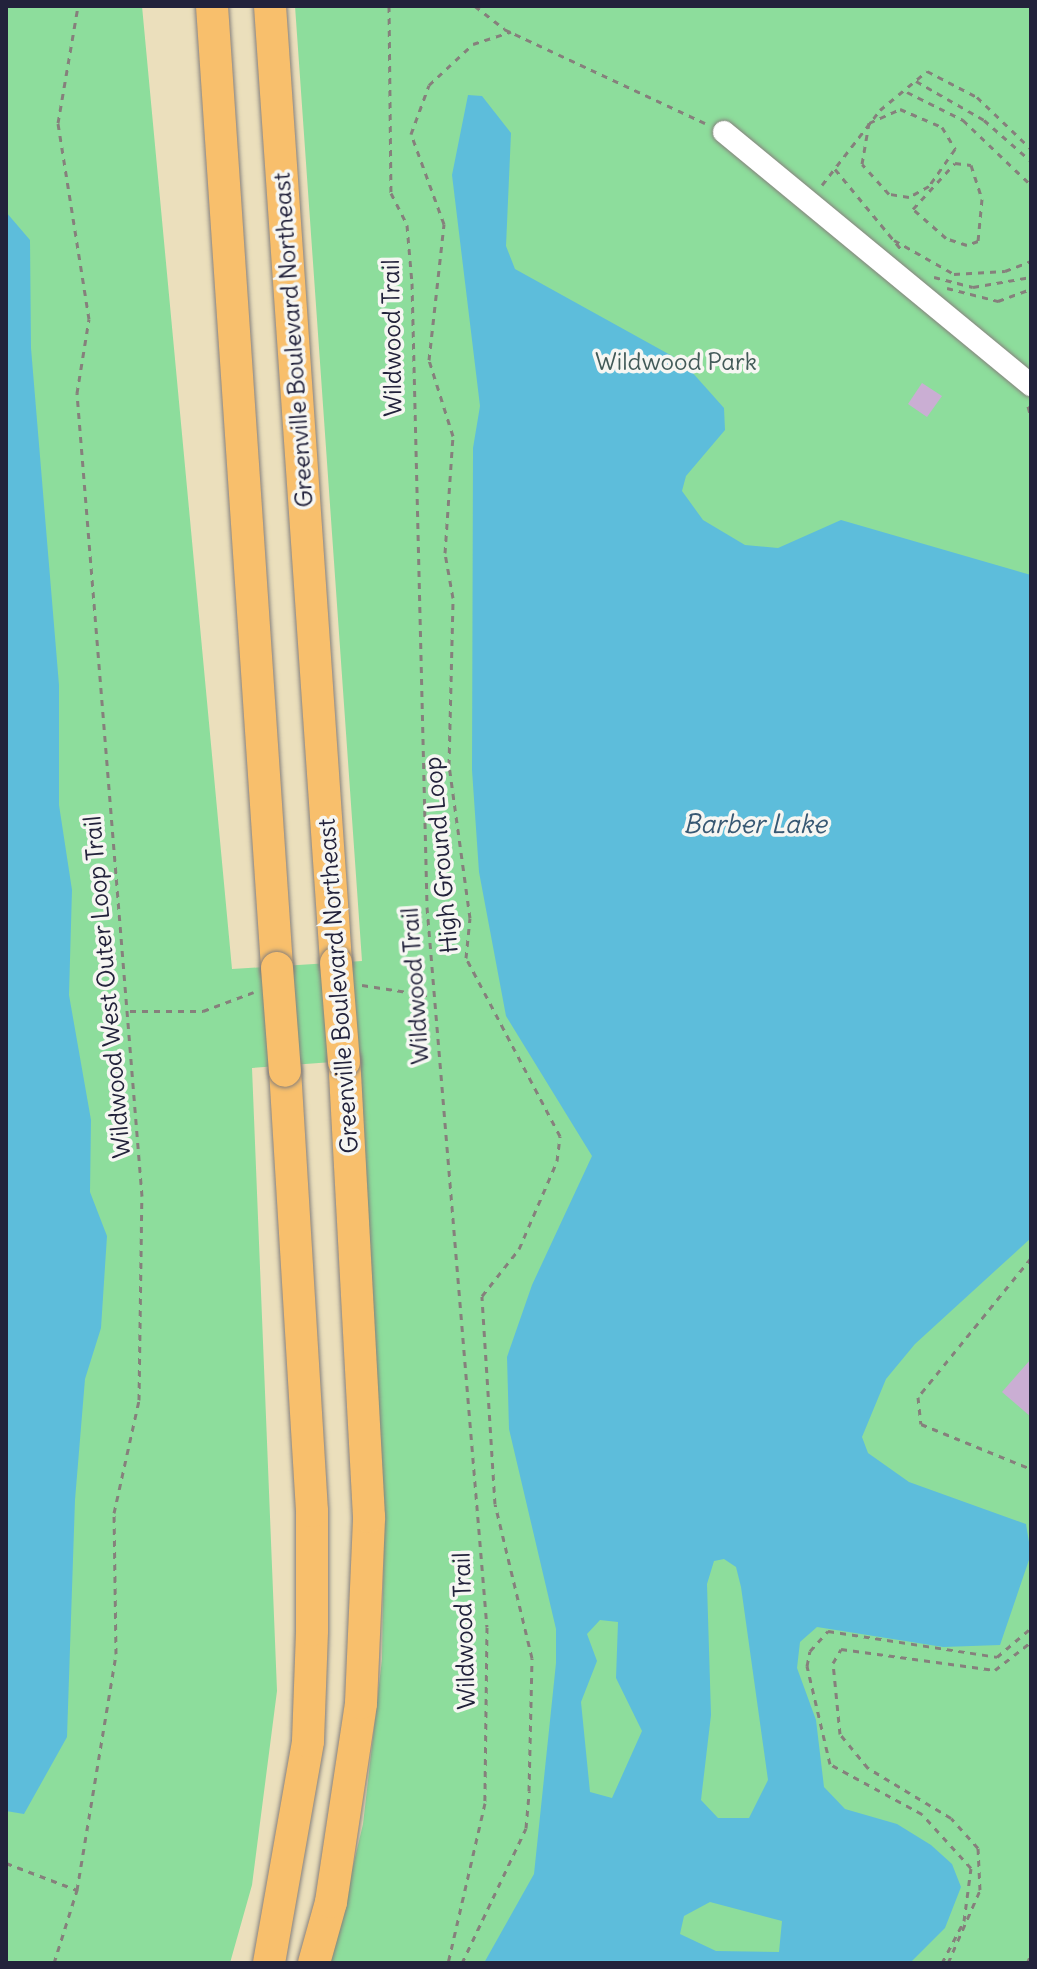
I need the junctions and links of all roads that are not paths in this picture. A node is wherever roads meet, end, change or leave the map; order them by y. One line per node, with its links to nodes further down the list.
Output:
1 (212, 6): 5 (highway, bridge)
2 (270, 6): 6 (highway, Greenville Boulevard Northeast, bridge)
3 (724, 132): 4 (lane)
4 (1031, 385)
5 (269, 1963)
6 (314, 1963)

